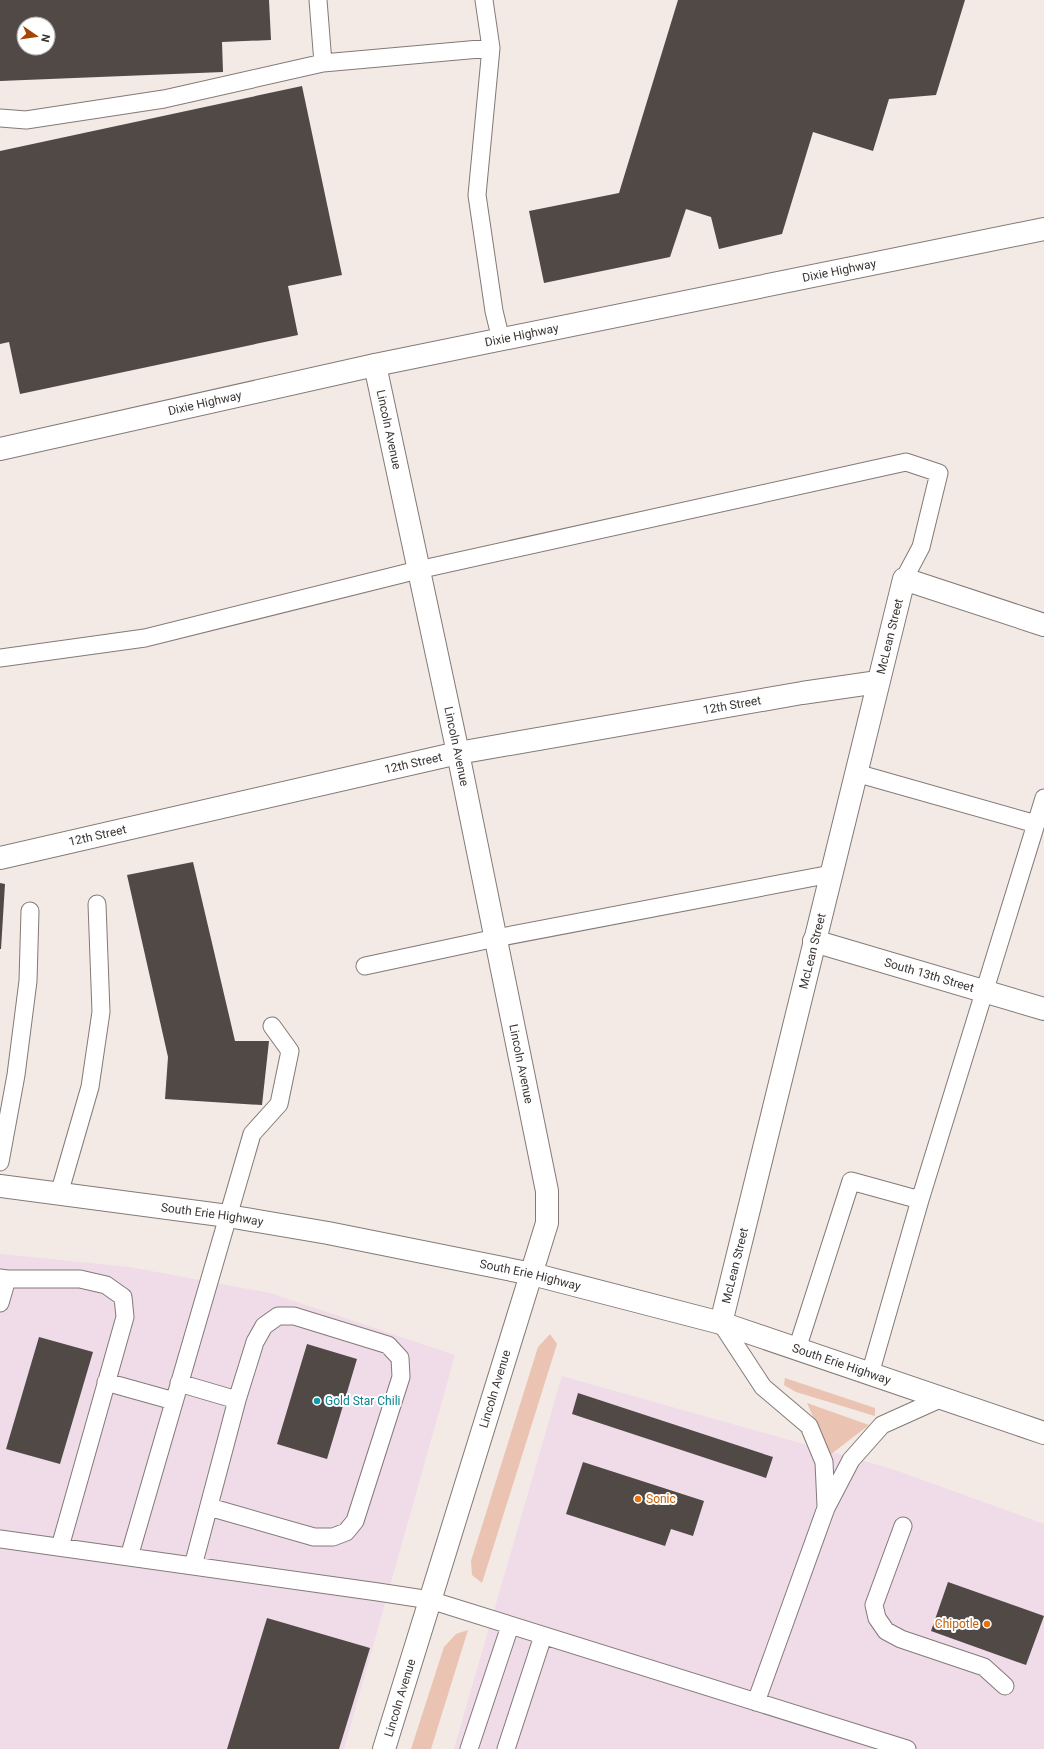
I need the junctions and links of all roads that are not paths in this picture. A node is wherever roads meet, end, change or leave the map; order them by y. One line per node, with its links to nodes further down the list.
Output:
1 (318, 0): 4 (lane)
2 (484, 0): 3 (lane)
3 (491, 48): 4 (lane); 7 (lane)
4 (323, 63): 5 (lane)
5 (0, 118)
6 (1044, 229): 7 (street, Dixie Highway)
7 (501, 340): 8 (street, Dixie Highway)
8 (375, 365): 9 (street, Dixie Highway); 10 (street, Lincoln Avenue)
9 (0, 449)
10 (418, 570): 11 (lane); 13 (lane); 15 (street, Lincoln Avenue)
11 (904, 579): 12 (street); 14 (street, McLean Street)
12 (1044, 625)
13 (0, 658)
14 (878, 682): 15 (street, 12th Street); 16 (street, McLean Street)
15 (458, 753): 19 (street, 12th Street); 23 (street, Lincoln Avenue)
16 (856, 773): 18 (lane); 20 (street, McLean Street)
17 (1044, 798): 18 (lane)
18 (1036, 824): 26 (lane)
19 (0, 858)
20 (831, 874): 23 (lane); 24 (street, McLean Street)
21 (97, 904): 31 (lane)
22 (30, 911): 29 (lane)
23 (496, 938): 25 (lane); 34 (street, Lincoln Avenue)
24 (814, 941): 26 (street, South 13th Street); 37 (street, McLean Street)
25 (365, 966)
26 (984, 991): 27 (street, South 13th Street); 32 (lane)
27 (1044, 1009)
28 (272, 1026): 33 (lane)
29 (0, 1162)
30 (0, 1186): 31 (street, South Erie Highway)
31 (59, 1194): 33 (street, South Erie Highway)
32 (920, 1200): 38 (lane); 39 (lane)
33 (228, 1216): 34 (street, South Erie Highway); 41 (lane)
34 (532, 1274): 37 (street, South Erie Highway); 53 (street, Lincoln Avenue)
35 (3, 1278): 36 (lane); 40 (lane)
36 (0, 1303)
37 (721, 1323): 38 (street, South Erie Highway); 47 (lane)
38 (797, 1349): 39 (street, South Erie Highway)
39 (870, 1374): 42 (street, South Erie Highway)
40 (106, 1382): 44 (lane); 50 (lane)
41 (179, 1383): 43 (lane); 44 (lane)
42 (942, 1398): 45 (street, South Erie Highway); 47 (lane)
43 (237, 1400): 46 (lane); 46 (lane)
44 (174, 1401): 51 (lane)
45 (1044, 1432)
46 (208, 1507): 52 (lane)
47 (826, 1508): 57 (lane)
48 (903, 1526): 56 (lane)
49 (0, 1539): 50 (lane)
50 (60, 1547): 51 (lane)
51 (129, 1557): 52 (lane)
52 (193, 1566): 53 (lane)
53 (430, 1600): 54 (lane); 58 (street, Lincoln Avenue)
54 (510, 1626): 55 (lane); 59 (lane)
55 (543, 1636): 57 (lane); 60 (lane)
56 (1005, 1686)
57 (756, 1702): 61 (lane)
58 (384, 1749)
59 (469, 1749)
60 (506, 1749)
61 (907, 1749)

